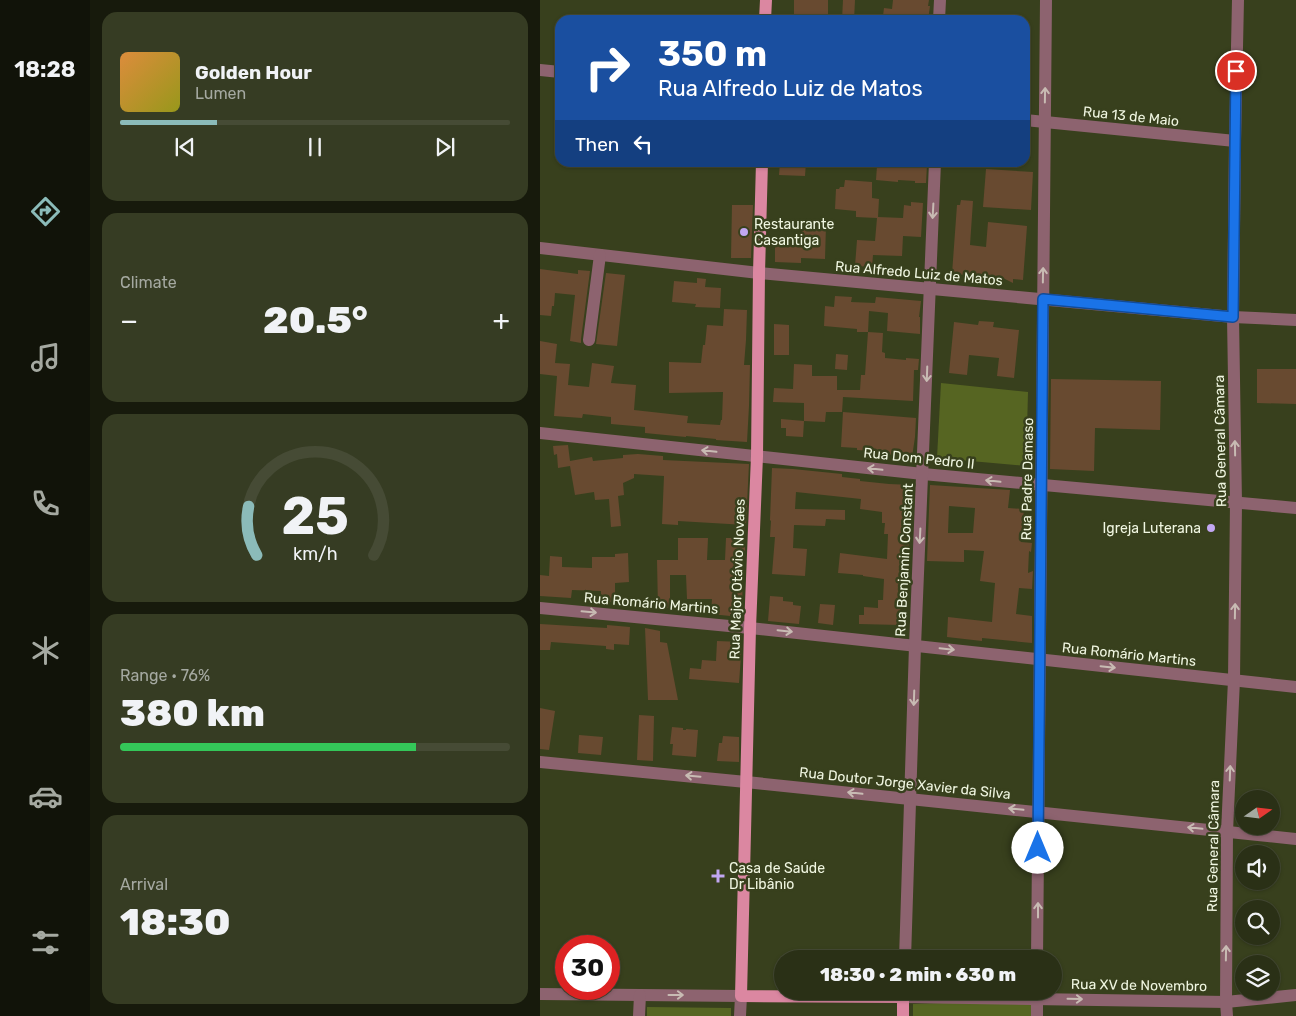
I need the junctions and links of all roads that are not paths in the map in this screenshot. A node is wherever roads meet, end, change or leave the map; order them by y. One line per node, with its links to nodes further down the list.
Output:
1 (766, 0): 5 (main road)
2 (940, 0): 6 (street)
3 (1046, 0): 10 (street, Rua Padre Damaso, one-way to 3)
4 (1238, 0): 11 (street, Rua General Câmara)
5 (765, 15)
6 (939, 15)
7 (540, 70): 8 (street)
8 (555, 72)
9 (1030, 121): 10 (street, Rua 13 de Maio)
10 (1045, 123): 11 (street, Rua 13 de Maio); 18 (street, Rua Padre Damaso, one-way to 10)
11 (1235, 142): 19 (street, Rua General Câmara)
12 (762, 167): 16 (main road, Rua Major Otávio Novaes)
13 (936, 167): 17 (street, Rua Benjamin Constant, one-way to 17)
14 (540, 248): 15 (street, Rua Alfredo Luiz de Matos)
15 (600, 255): 16 (street, Rua Alfredo Luiz de Matos); 21 (street)
16 (759, 272): 17 (street, Rua Alfredo Luiz de Matos); 23 (main road, Rua Major Otávio Novaes)
17 (930, 288): 18 (street, Rua Alfredo Luiz de Matos); 24 (street, Rua Benjamin Constant, one-way to 24)
18 (1043, 299): 19 (street, Rua Alfredo Luiz de Matos); 25 (street, Rua Padre Damaso)
19 (1233, 317): 20 (street, Rua Alfredo Luiz de Matos); 26 (street, Rua General Câmara, one-way to 19)
20 (1296, 320)
21 (588, 340)
22 (540, 433): 23 (street, Rua Dom Pedro II, one-way to 22)
23 (757, 456): 24 (street, Rua Dom Pedro II, one-way to 23); 29 (main road, Rua Major Otávio Novaes)
24 (923, 474): 25 (street, Rua Dom Pedro II, one-way to 24); 30 (street, Rua Benjamin Constant, one-way to 30)
25 (1042, 485): 26 (street, Rua Dom Pedro II); 31 (street, Rua Padre Damaso)
26 (1236, 503): 27 (street, Rua Dom Pedro II); 32 (street, Rua General Câmara, one-way to 26)
27 (1296, 508)
28 (540, 608): 29 (street, Rua Romário Martins, one-way to 29)
29 (750, 628): 30 (street, Rua Romário Martins, one-way to 30); 35 (main road, Rua Major Otávio Novaes)
30 (915, 646): 31 (street, Rua Romário Martins, one-way to 31); 36 (street, Rua Benjamin Constant, one-way to 36)
31 (1040, 659): 32 (street, Rua Romário Martins, one-way to 32); 37 (street, Rua Padre Damaso)
32 (1234, 680): 33 (street, Rua Romário Martins); 38 (street, Rua General Câmara, one-way to 32)
33 (1296, 687)
34 (540, 762): 35 (street, Rua Doutor Jorge Xavier da Silva, one-way to 34)
35 (746, 782): 36 (street, Rua Doutor Jorge Xavier da Silva, one-way to 35); 45 (main road, Rua Major Otávio Novaes)
36 (910, 798): 37 (street, Rua Doutor Jorge Xavier da Silva, one-way to 36); 40 (street, Rua Benjamin Constant)
37 (1039, 812): 38 (street, Rua Doutor Jorge Xavier da Silva, one-way to 37); 41 (street, Rua Padre Damaso, one-way to 37)
38 (1228, 832): 39 (street, Rua Doutor Jorge Xavier da Silva); 50 (street, Rua General Câmara, one-way to 38)
39 (1296, 839)
40 (905, 950)
41 (1037, 950)
42 (540, 994): 43 (street)
43 (640, 995): 45 (street, one-way to 45); 51 (street)
44 (1296, 995): 50 (street, Rua XV de Novembro)
45 (741, 996): 46 (main road, Rua XV de Novembro); 52 (street)
46 (774, 996)
47 (1062, 996): 50 (street, Rua XV de Novembro, one-way to 50)
48 (903, 1000): 53 (main road)
49 (1037, 1000): 54 (street)
50 (1226, 1002): 55 (street, Rua General Câmara)
51 (639, 1016)
52 (740, 1016)
53 (903, 1016)
54 (1037, 1016)
55 (1227, 1016)

